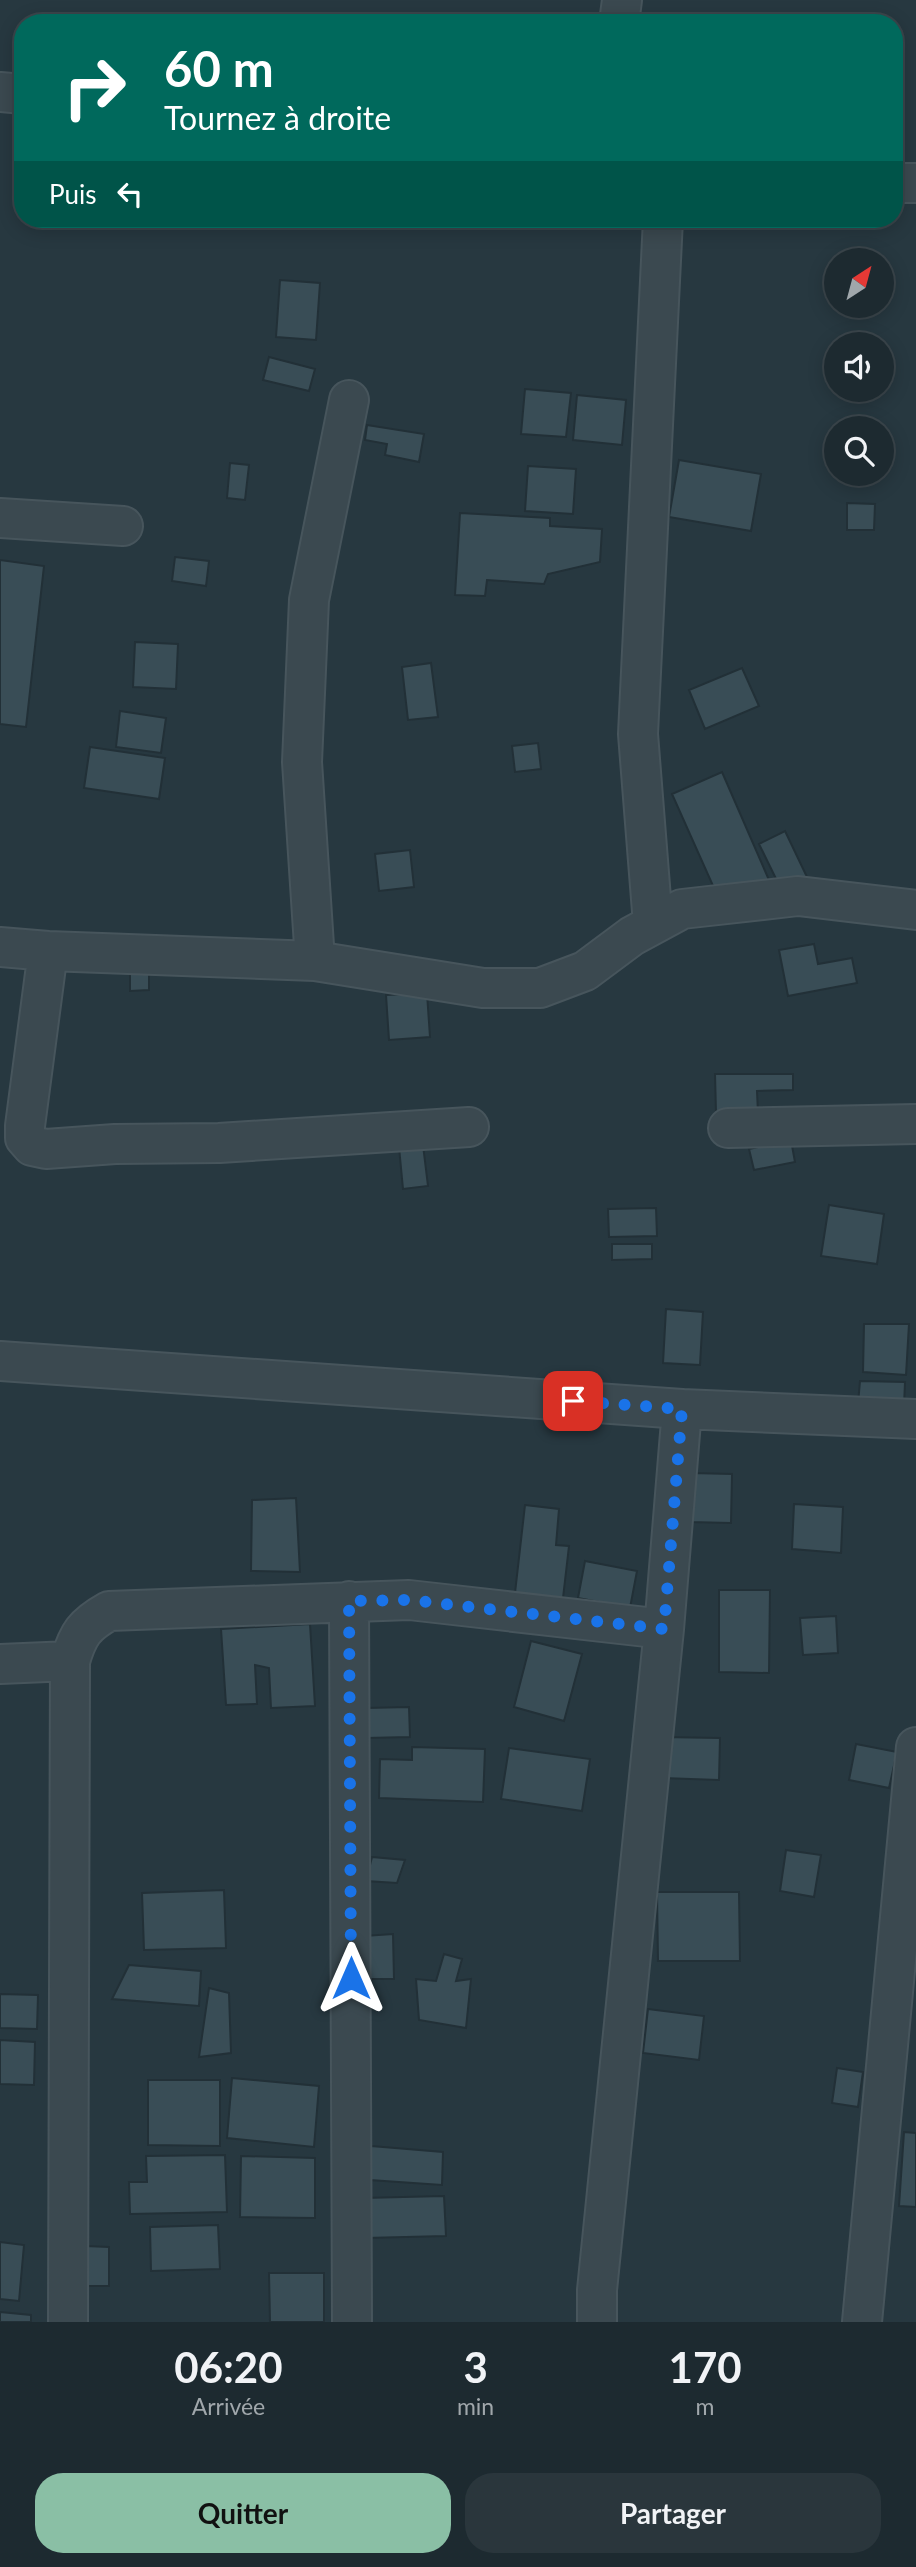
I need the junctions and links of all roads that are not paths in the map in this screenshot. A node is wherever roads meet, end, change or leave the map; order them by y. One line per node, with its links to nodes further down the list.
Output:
1 (663, 228): 6 (street)
2 (349, 400): 9 (street)
3 (0, 518): 4 (street)
4 (123, 526)
5 (916, 910): 6 (street)
6 (653, 924): 9 (street)
7 (0, 947): 8 (street)
8 (48, 951): 9 (street); 11 (street)
9 (315, 961)
10 (916, 1124): 12 (street)
11 (469, 1127)
12 (728, 1128)
13 (0, 1361): 14 (street)
14 (682, 1409): 15 (street); 17 (street)
15 (916, 1419)
16 (349, 1601): 17 (street); 18 (street); 22 (street)
17 (664, 1629): 23 (street)
18 (70, 1661): 19 (street); 21 (street)
19 (0, 1664)
20 (916, 1747): 24 (street)
21 (68, 2322)
22 (352, 2322)
23 (597, 2322)
24 (862, 2322)

